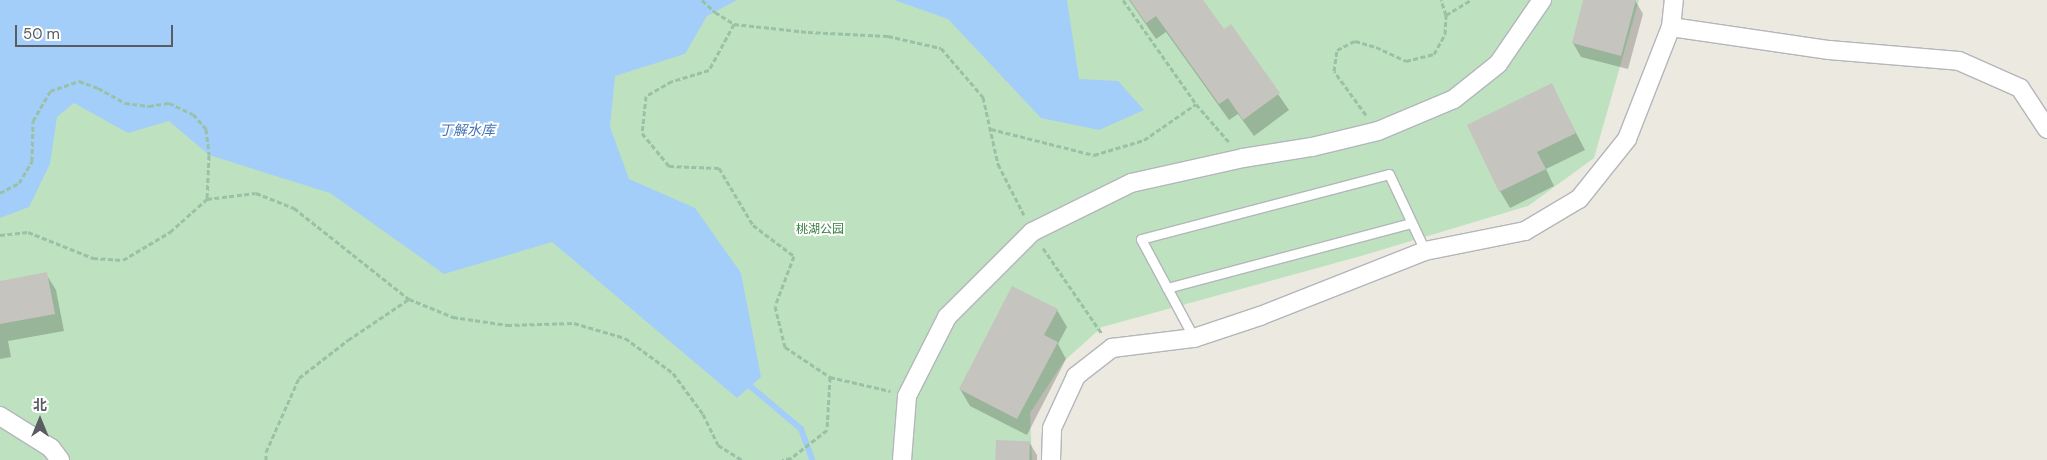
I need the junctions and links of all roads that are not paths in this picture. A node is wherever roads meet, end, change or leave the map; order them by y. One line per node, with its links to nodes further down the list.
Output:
1 (1542, 0): 11 (street)
2 (1674, 0): 3 (street)
3 (1671, 27): 4 (street); 6 (street)
4 (2047, 129)
5 (1412, 223): 6 (lane); 7 (lane); 7 (lane)
6 (1425, 251): 8 (street)
7 (1167, 288): 8 (lane)
8 (1194, 338): 12 (street)
9 (0, 416): 10 (street)
10 (60, 460)
11 (902, 460)
12 (1051, 460)

